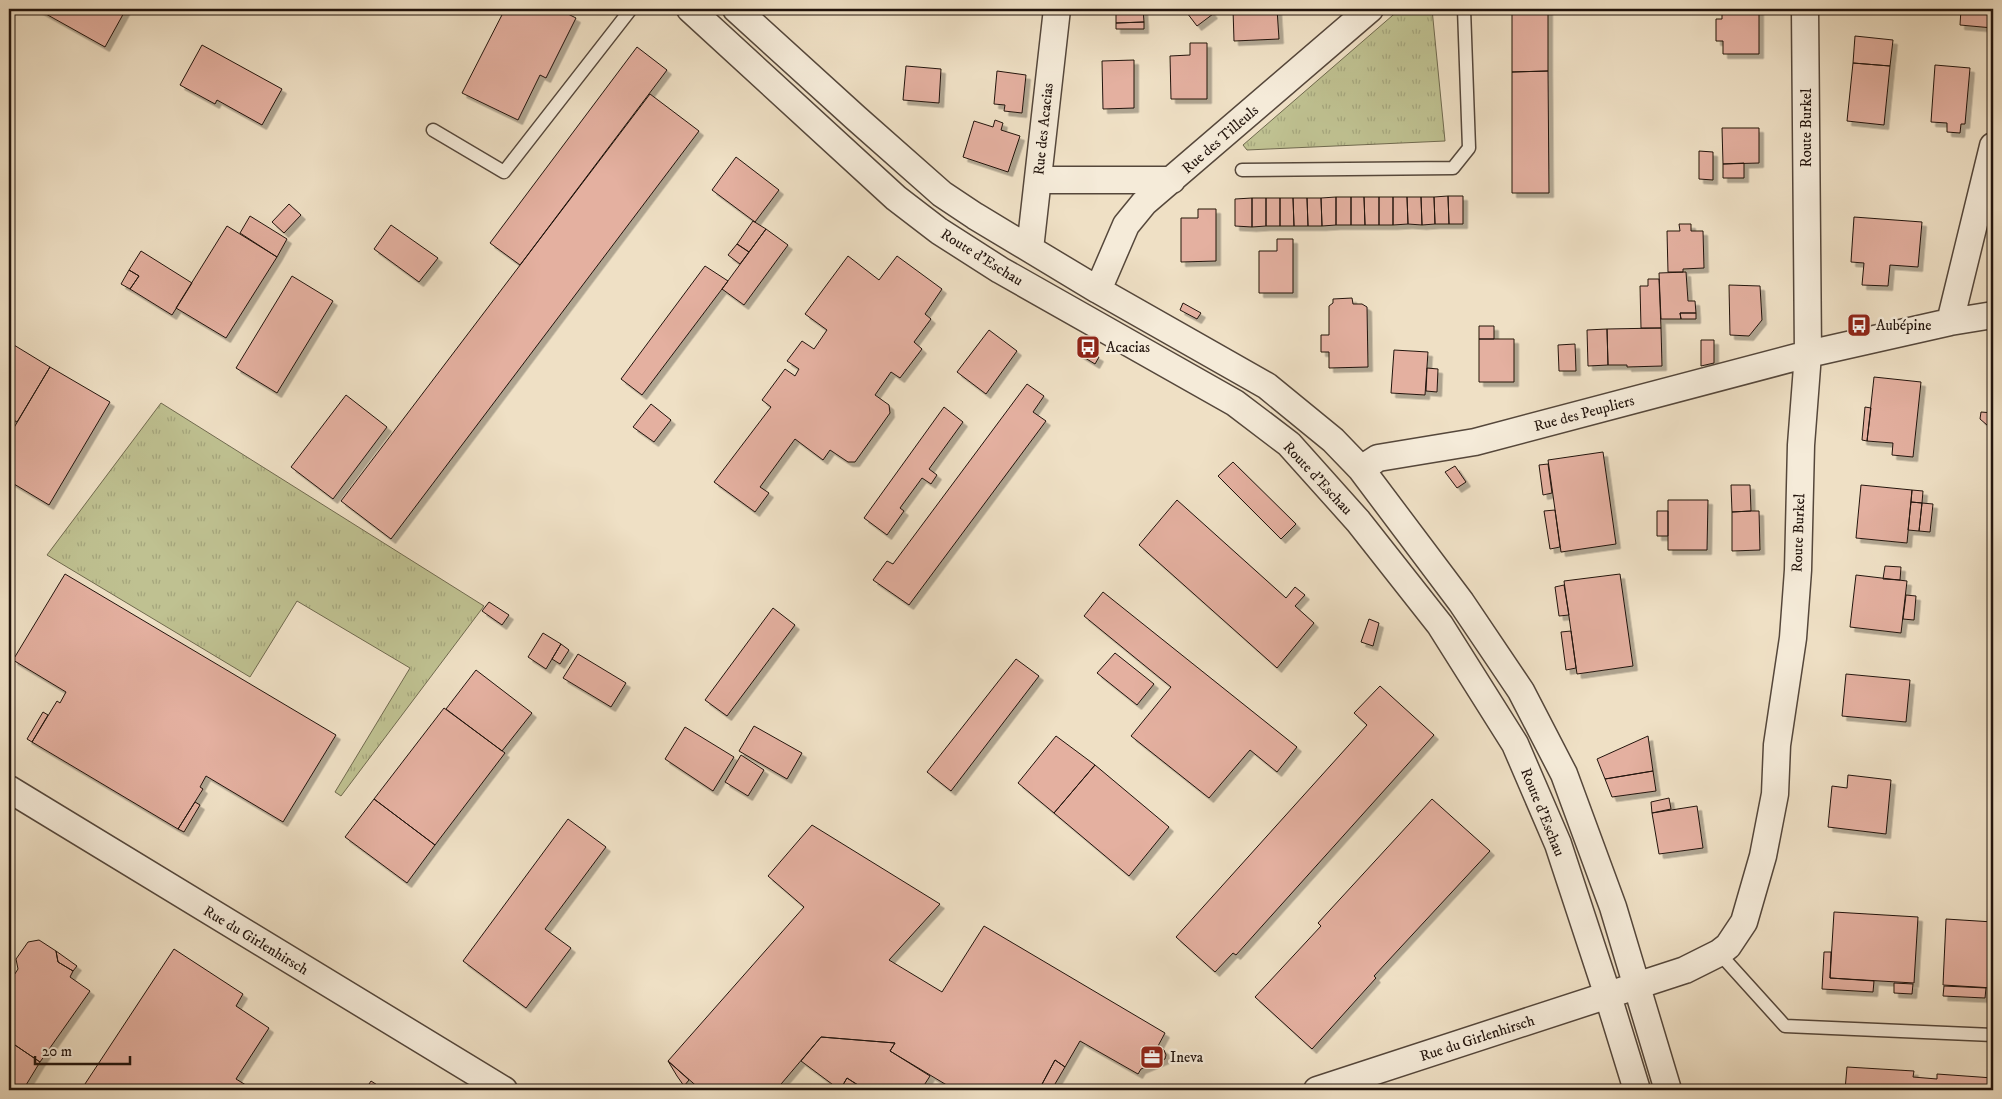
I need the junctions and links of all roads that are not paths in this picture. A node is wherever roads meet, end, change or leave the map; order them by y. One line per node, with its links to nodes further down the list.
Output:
1 (631, 9): 8 (lane)
2 (690, 9): 22 (street, Route d'Eschau)
3 (736, 9): 13 (street, Route d'Eschau)
4 (1057, 9): 11 (street, Rue des Acacias)
5 (1370, 9): 12 (street, Rue des Tilleuls)
6 (1464, 9): 10 (lane)
7 (1805, 9): 17 (street, Route Burkel)
8 (433, 130)
9 (1993, 146): 16 (street)
10 (1242, 170)
11 (1038, 180): 12 (street); 13 (street, Rue des Acacias)
12 (1172, 180): 14 (street, Rue des Tilleuls)
13 (1030, 249): 14 (street, Route d'Eschau)
14 (1098, 290): 18 (street, Route d'Eschau)
15 (1993, 315): 16 (street, Rue des Peupliers)
16 (1950, 322): 17 (street, Rue des Peupliers)
17 (1808, 354): 18 (street, Rue des Peupliers); 20 (street, Route Burkel)
18 (1361, 469): 21 (street, Route d'Eschau)
19 (9, 789): 24 (street, Rue du Girlenhirsch)
20 (1719, 953): 21 (street, Route Burkel); 23 (lane)
21 (1637, 986): 22 (street, Rue du Girlenhirsch); 27 (street, Route d'Eschau)
22 (1608, 996): 25 (street, Rue du Girlenhirsch); 26 (street, Route d'Eschau)
23 (1993, 1035)
24 (504, 1090)
25 (1317, 1090)
26 (1637, 1090)
27 (1668, 1090)

